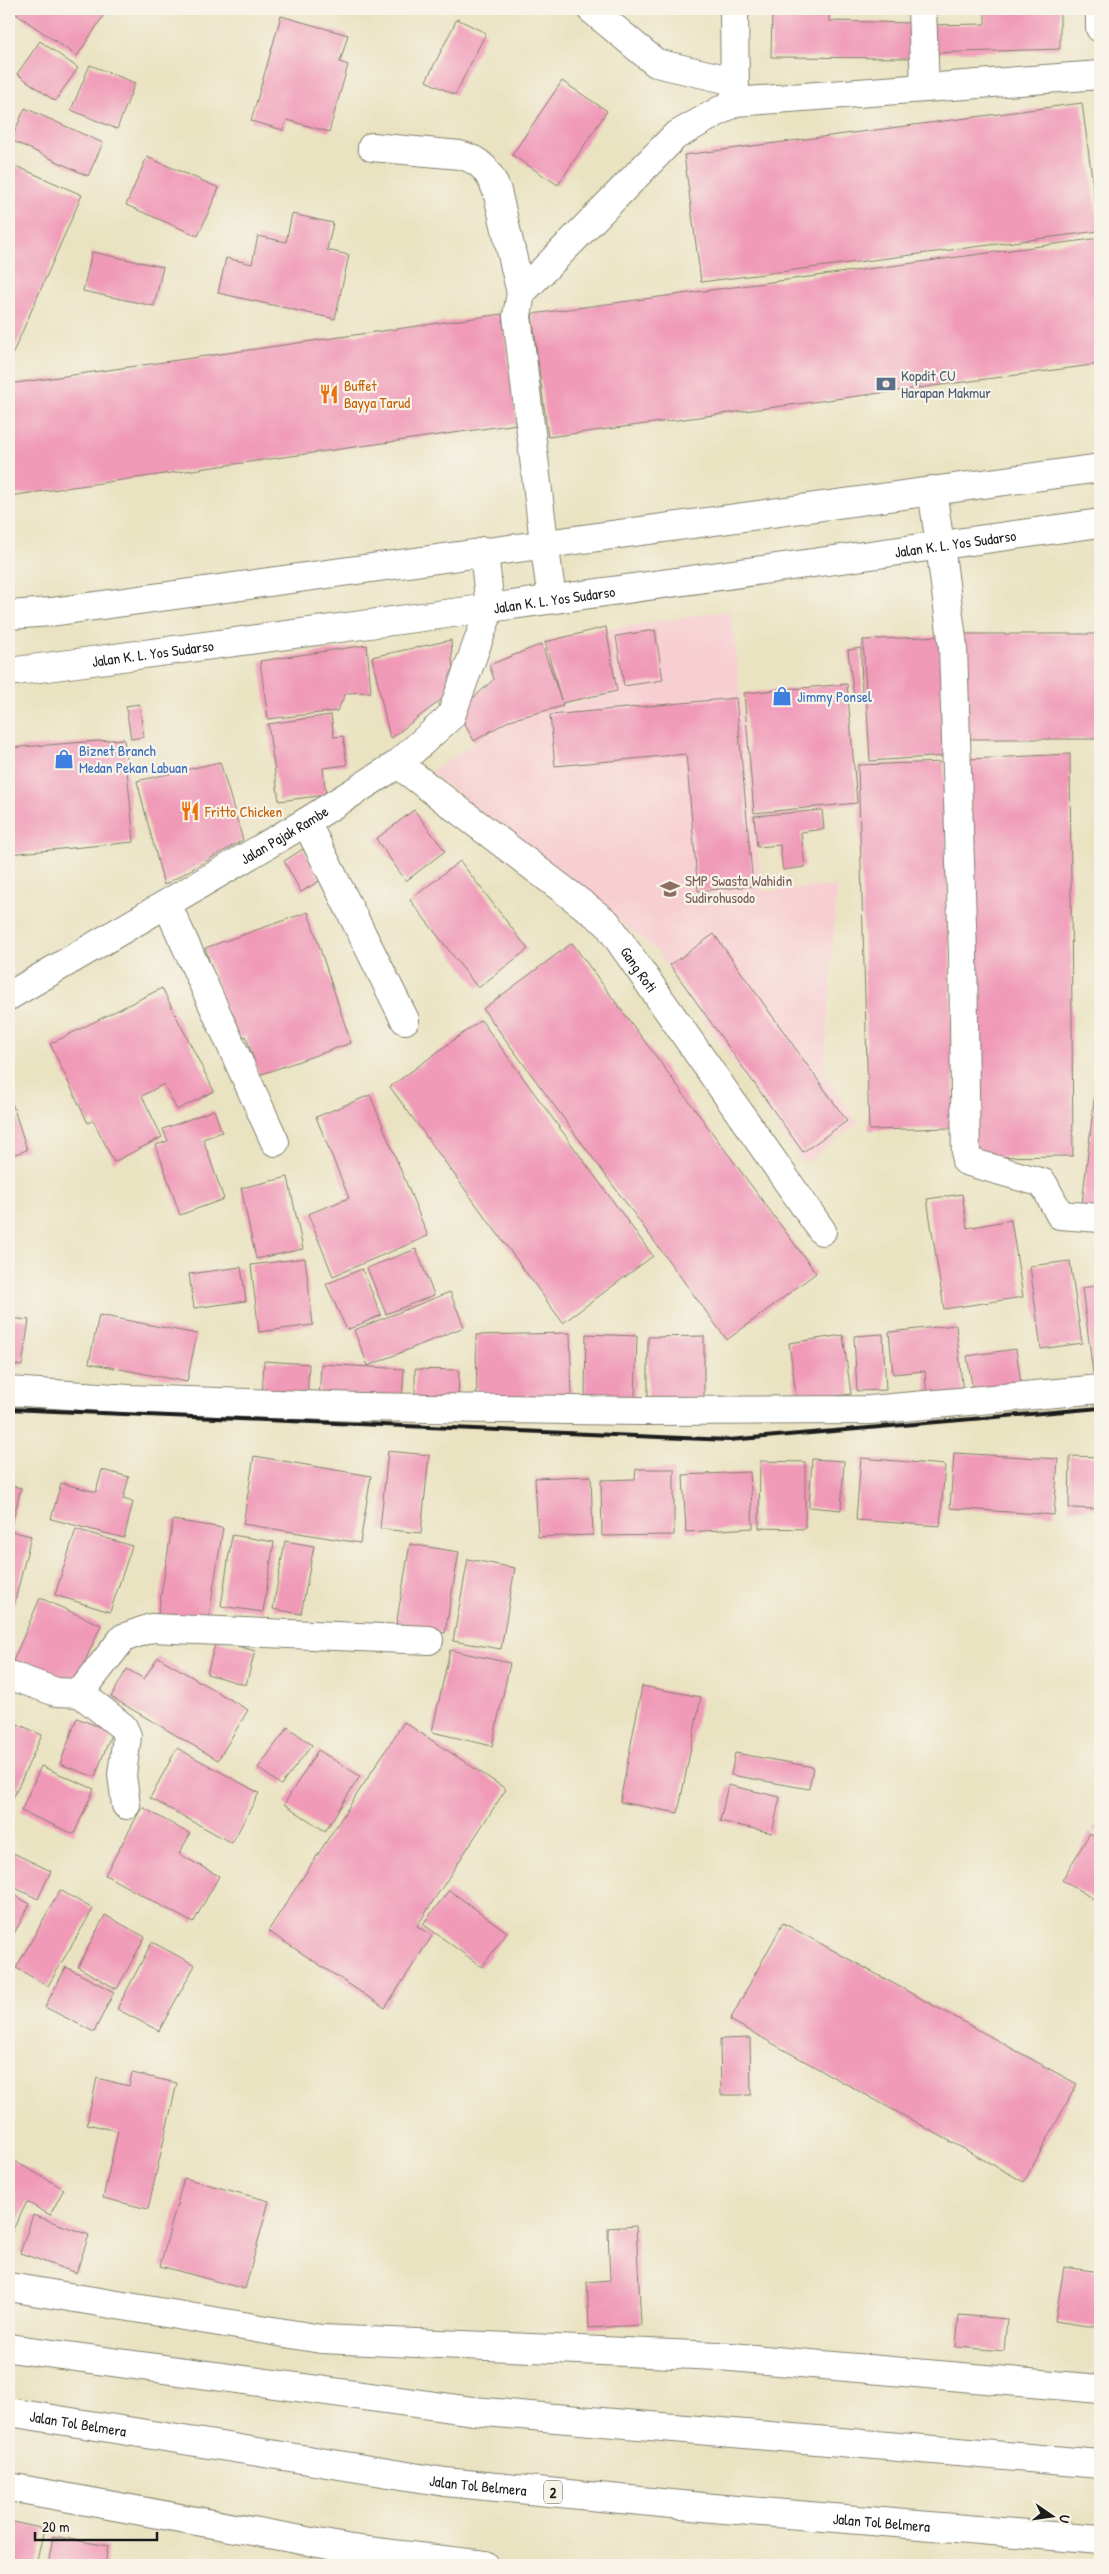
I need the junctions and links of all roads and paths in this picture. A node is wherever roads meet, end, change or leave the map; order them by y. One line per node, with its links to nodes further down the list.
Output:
1 (591, 9): 8 (main road)
2 (734, 9): 8 (main road)
3 (922, 9): 7 (main road)
4 (1100, 9): 5 (main road)
5 (1100, 28)
6 (1100, 75): 7 (main road)
7 (925, 88): 8 (main road)
8 (735, 92): 10 (main road)
9 (372, 148): 10 (main road)
10 (520, 293): 14 (main road)
11 (1100, 468): 12 (main road)
12 (932, 490): 14 (main road); 15 (main road)
13 (1100, 523): 15 (main road, Jalan K. L. Yos Sudarso)
14 (544, 542): 16 (main road); 17 (main road)
15 (940, 545): 17 (main road, Jalan K. L. Yos Sudarso); 27 (main road)
16 (484, 550): 18 (main road); 19 (main road)
17 (552, 599): 18 (main road, Jalan K. L. Yos Sudarso)
18 (490, 608): 20 (main road, Jalan K. L. Yos Sudarso); 21 (main road, Jalan Pajak Rambe)
19 (9, 614)
20 (9, 672)
21 (398, 764): 22 (main road, Jalan Pajak Rambe); 28 (main road, Gang Roti)
22 (306, 822): 23 (main road, Jalan Pajak Rambe); 25 (main road)
23 (167, 904): 24 (main road, Jalan Pajak Rambe); 26 (main road)
24 (9, 996)
25 (405, 1020)
26 (275, 1142)
27 (1100, 1218)
28 (822, 1231)
29 (1100, 1388): 30 (main road)
30 (9, 1392)
31 (429, 1640): 33 (main road)
32 (9, 1675): 33 (main road)
33 (80, 1693): 34 (main road)
34 (126, 1806)
35 (9, 2287): 37 (main road)
36 (9, 2348): 39 (main road)
37 (1100, 2389)
38 (9, 2412): 41 (main road, Jalan Tol Belmera / 2)
39 (1100, 2464)
40 (9, 2488): 42 (main road)
41 (1100, 2540)
42 (350, 2557): 43 (main road)
43 (485, 2565)

